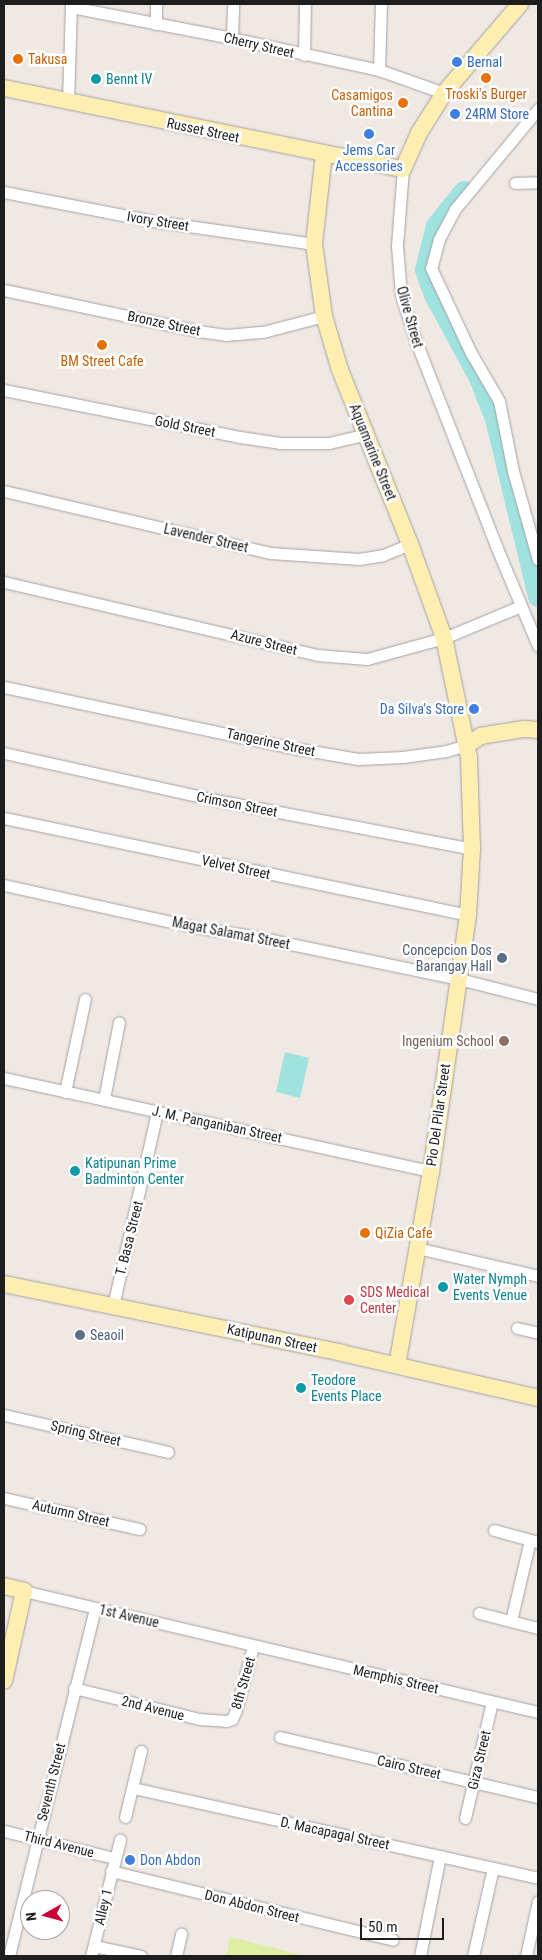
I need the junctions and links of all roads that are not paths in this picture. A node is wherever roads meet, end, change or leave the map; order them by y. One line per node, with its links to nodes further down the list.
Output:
1 (156, 4): 7 (street)
2 (233, 4): 8 (street)
3 (305, 4): 9 (street)
4 (381, 4): 10 (street)
5 (520, 4): 12 (street, Olive Street)
6 (71, 6): 7 (street, Cherry Street); 13 (street)
7 (156, 24): 8 (street, Cherry Street)
8 (232, 38): 9 (street, Cherry Street)
9 (304, 55): 10 (street, Cherry Street)
10 (379, 70): 12 (street, Cherry Street)
11 (4, 88): 13 (street, Russet Street)
12 (444, 94): 16 (street, Olive Street)
13 (68, 101): 15 (street, Russet Street)
14 (538, 109): 27 (street)
15 (324, 153): 16 (street, Russet Street); 20 (street, Aquamarine Street)
16 (403, 169): 29 (street, Olive Street)
17 (538, 182): 18 (street)
18 (515, 184)
19 (4, 192): 20 (street, Ivory Street)
20 (314, 244): 22 (street, Aquamarine Street)
21 (4, 290): 22 (street, Bronze Street)
22 (324, 316): 24 (street, Aquamarine Street)
23 (4, 390): 24 (street, Gold Street)
24 (366, 434): 26 (street, Aquamarine Street)
25 (4, 491): 26 (street, Lavender Street)
26 (410, 544): 30 (street, Aquamarine Street)
27 (538, 560)
28 (4, 582): 30 (street, Azure Street)
29 (521, 606): 30 (street, Azure Street); 31 (street, Olive Street)
30 (444, 638): 34 (street, Aquamarine Street)
31 (538, 646)
32 (4, 687): 34 (street, Tangerine Street)
33 (538, 730): 34 (street, Tangerine Street)
34 (467, 745): 37 (street, Pio Del Pilar Street)
35 (4, 752): 37 (street, Crimson Street)
36 (4, 818): 39 (street, Velvet Street)
37 (472, 849): 39 (street, Pio Del Pilar Street)
38 (4, 885): 40 (street, Magat Salamat Street)
39 (468, 915): 40 (street, Pio Del Pilar Street)
40 (460, 979): 42 (street, Magat Salamat Street); 48 (street, Pio Del Pilar Street)
41 (85, 999): 45 (street)
42 (538, 999)
43 (119, 1022): 46 (street)
44 (4, 1078): 45 (street, J. M. Panganiban Street)
45 (65, 1092): 46 (street, J. M. Panganiban Street)
46 (104, 1099): 47 (street, J. M. Panganiban Street)
47 (157, 1112): 48 (street, J. M. Panganiban Street); 52 (street, T. Basa Street)
48 (431, 1171): 49 (street, Pio Del Pilar Street)
49 (418, 1248): 50 (street); 55 (street, Pio Del Pilar Street)
50 (538, 1276)
51 (4, 1284): 52 (street, Katipunan Street)
52 (113, 1306): 55 (street, Katipunan Street)
53 (517, 1328): 54 (street)
54 (538, 1333)
55 (397, 1365): 56 (street, Katipunan Street)
56 (538, 1398)
57 (4, 1414): 58 (street, Spring Street)
58 (168, 1452)
59 (4, 1498): 60 (street, Autumn Street)
60 (139, 1529)
61 (494, 1530): 62 (street)
62 (534, 1541): 67 (street)
63 (4, 1586): 64 (street, 1st Avenue)
64 (24, 1591): 65 (street, 1st Avenue); 70 (street)
65 (94, 1608): 69 (street, 1st Avenue); 71 (street, Seventh Street)
66 (479, 1613): 67 (street)
67 (511, 1621): 68 (street)
68 (538, 1628)
69 (253, 1646): 72 (street, Memphis Street); 74 (street, 8th Street)
70 (4, 1681)
71 (74, 1688): 74 (street, 2nd Avenue); 83 (street, Seventh Street)
72 (492, 1702): 73 (street, Memphis Street); 77 (street, Giza Street)
73 (538, 1712)
74 (232, 1719)
75 (280, 1737): 77 (street, Cairo Street)
76 (141, 1751): 78 (street)
77 (473, 1782): 79 (street, Cairo Street); 81 (street, Giza Street)
78 (132, 1788): 80 (street); 85 (street, D. Macapagal Street)
79 (538, 1797)
80 (125, 1817)
81 (465, 1818)
82 (4, 1831): 83 (street, Third Avenue)
83 (37, 1838): 86 (street, Third Avenue); 94 (street, Seventh Street)
84 (120, 1840): 86 (street, Alley 1)
85 (440, 1856): 87 (street, D. Macapagal Street); 97 (street)
86 (114, 1858): 88 (street, Alley 1)
87 (493, 1868): 89 (street, D. Macapagal Street); 98 (street)
88 (111, 1871): 92 (street, Don Abdon Street); 93 (street, Alley 1)
89 (538, 1878)
90 (538, 1901): 99 (street)
91 (181, 1934): 96 (street)
92 (393, 1940)
93 (92, 1951): 95 (street)
94 (9, 1956)
95 (141, 1956)
96 (176, 1956)
97 (420, 1956)
98 (473, 1956)
99 (526, 1956)

